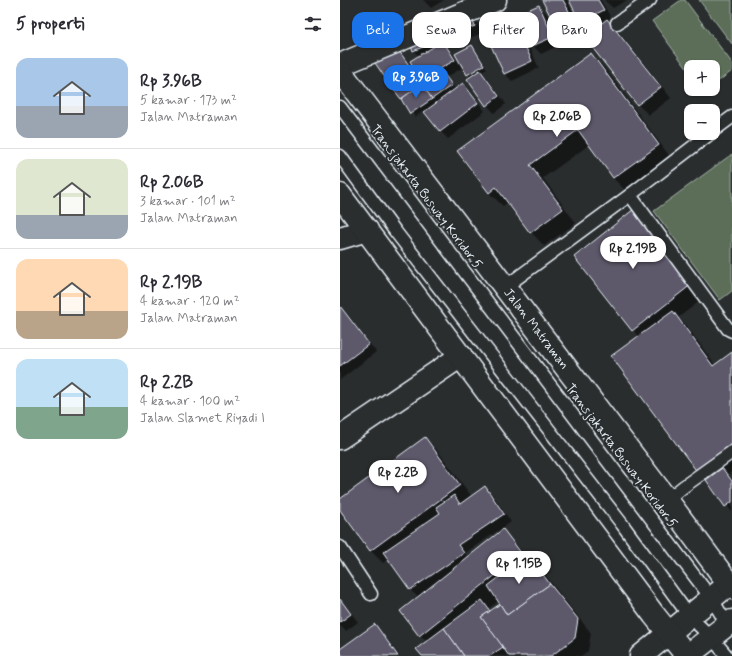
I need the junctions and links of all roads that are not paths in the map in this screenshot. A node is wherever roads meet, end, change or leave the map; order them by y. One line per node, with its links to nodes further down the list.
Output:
1 (495, 0): 4 (main road)
2 (650, 0): 3 (lane)
3 (617, 23)
4 (340, 65)
5 (340, 71): 15 (main road, Jalan Matraman)
6 (340, 107): 24 (lane, Transjakarta Busway Koridor 5)
7 (732, 117): 8 (lane)
8 (720, 126)
9 (702, 140): 12 (lane)
10 (340, 156): 25 (lane, Transjakarta Busway Koridor 5)
11 (340, 194): 13 (main road)
12 (630, 195): 15 (lane); 16 (lane)
13 (367, 230): 14 (main road); 17 (main road)
14 (340, 238)
15 (504, 287): 20 (main road, Jalan Matraman)
16 (732, 331)
17 (461, 356): 18 (main road); 27 (main road)
18 (340, 438)
19 (732, 452): 20 (lane)
20 (667, 500): 22 (main road, Jalan Matraman)
21 (340, 547): 23 (lane)
22 (731, 584): 24 (main road)
23 (371, 594)
24 (712, 599): 25 (main road); 26 (lane, Transjakarta Busway Koridor 5)
25 (690, 617): 26 (lane, Transjakarta Busway Koridor 5); 27 (main road)
26 (726, 629): 29 (main road); 30 (lane, Transjakarta Busway Koridor 5)
27 (669, 634): 28 (main road); 29 (main road)
28 (641, 656)
29 (687, 656)
30 (727, 656)

